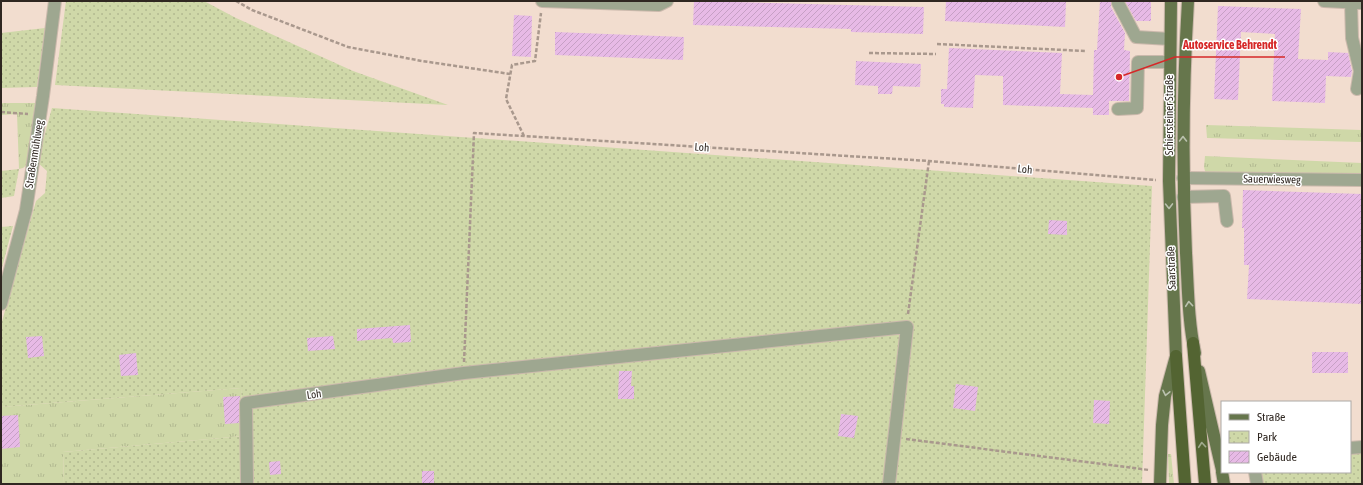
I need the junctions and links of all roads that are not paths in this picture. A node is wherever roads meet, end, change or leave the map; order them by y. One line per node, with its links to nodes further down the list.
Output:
1 (55, 1): 18 (street, Straßenmühlweg)
2 (668, 1): 8 (street)
3 (1171, 1): 9 (main road, Schiersteiner Straße)
4 (1188, 1): 13 (main road, Schiersteiner Straße, one-way to 4)
5 (1324, 1): 6 (street)
6 (1356, 2): 11 (street)
7 (1118, 3): 9 (street)
8 (542, 5)
9 (1170, 39): 10 (main road, Schiersteiner Straße)
10 (1169, 62): 12 (street); 15 (main road, Schiersteiner Straße)
11 (1357, 89)
12 (1118, 109)
13 (1183, 178): 14 (street, Sauerwiesweg); 16 (main road, Saarstraße)
14 (1362, 180)
15 (1169, 181): 20 (main road, Saarstraße, one-way to 20)
16 (1183, 197): 17 (street); 19 (main road, Saarstraße, one-way to 16)
17 (1227, 221)
18 (1, 304)
19 (1193, 343): 23 (main road, Saarstraße); 30 (highway, one-way to 19)
20 (1176, 356): 28 (main road, Saarstraße, one-way to 28); 29 (highway)
21 (1362, 447): 22 (street)
22 (1351, 448)
23 (1221, 465)
24 (1223, 473): 31 (main road, Saarstraße)
25 (1255, 473): 32 (street)
26 (247, 484): 27 (street, Loh)
27 (889, 484)
28 (1160, 484)
29 (1185, 484)
30 (1206, 484)
31 (1224, 484)
32 (1257, 484)

